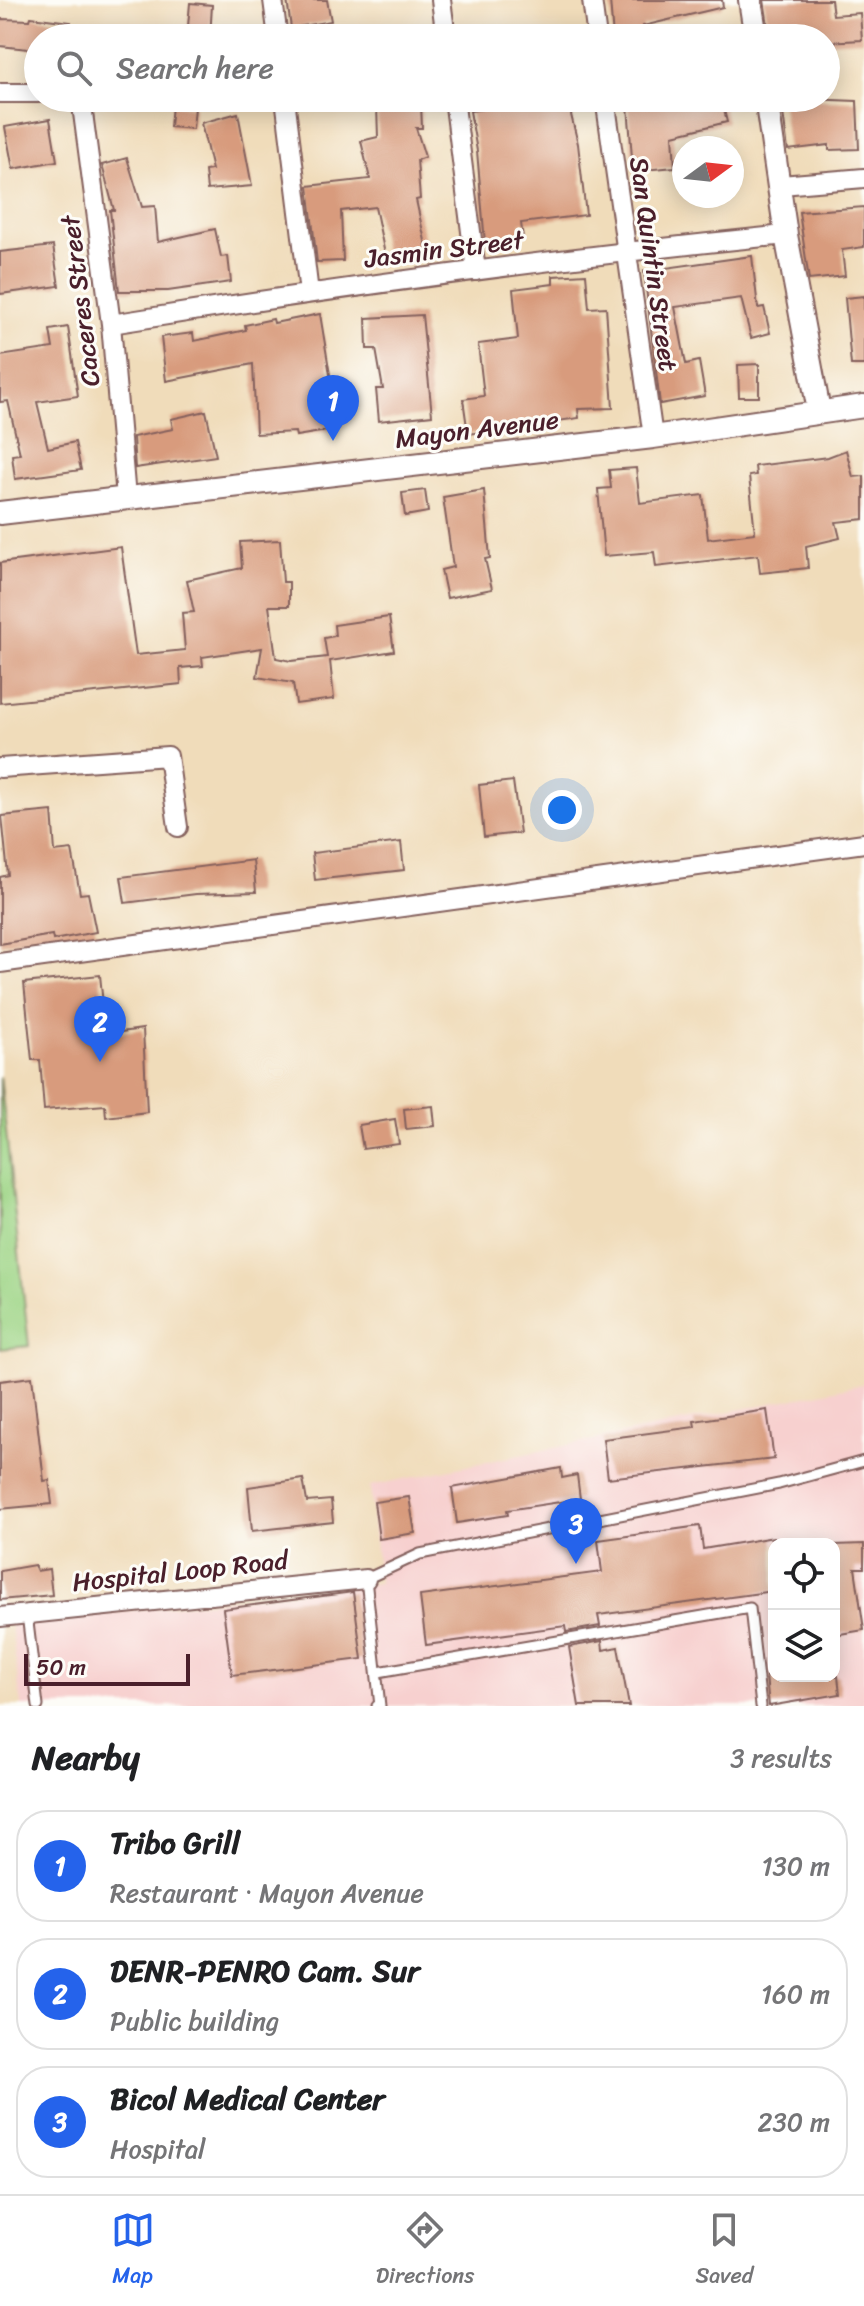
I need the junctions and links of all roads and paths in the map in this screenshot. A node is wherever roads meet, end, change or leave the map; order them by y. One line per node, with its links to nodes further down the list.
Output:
1 (273, 0): 5 (street)
2 (441, 0): 6 (street)
3 (592, 0): 7 (street)
4 (750, 0): 8 (street)
5 (276, 24)
6 (444, 24)
7 (595, 24)
8 (754, 24)
9 (0, 93): 10 (street)
10 (24, 93)
11 (83, 112): 22 (street, Caceres Street)
12 (287, 112): 21 (street)
13 (456, 112): 20 (street)
14 (607, 112): 19 (street, San Quintin Street)
15 (768, 112): 17 (street)
16 (864, 178): 17 (street)
17 (781, 185): 18 (street)
18 (786, 235): 19 (street, Jasmin Street); 24 (street)
19 (626, 251): 20 (street, Jasmin Street); 25 (street, San Quintin Street)
20 (476, 271): 21 (street, Jasmin Street)
21 (309, 293): 22 (street, Jasmin Street)
22 (111, 324): 26 (street, Caceres Street)
23 (864, 406): 24 (street, Mayon Avenue)
24 (819, 411): 25 (street, Mayon Avenue)
25 (653, 437): 26 (street, Mayon Avenue)
26 (126, 498): 27 (street, Mayon Avenue)
27 (0, 513)
28 (0, 768): 29 (street)
29 (178, 827)
30 (864, 843): 31 (street)
31 (0, 963)
32 (864, 1461): 33 (lane)
33 (366, 1579): 34 (street, Hospital Loop Road); 36 (lane)
34 (27, 1613): 35 (street, Hospital Loop Road); 37 (lane)
35 (0, 1617)
36 (378, 1672): 38 (lane); 39 (lane)
37 (38, 1706)
38 (379, 1706)
39 (761, 1706)

